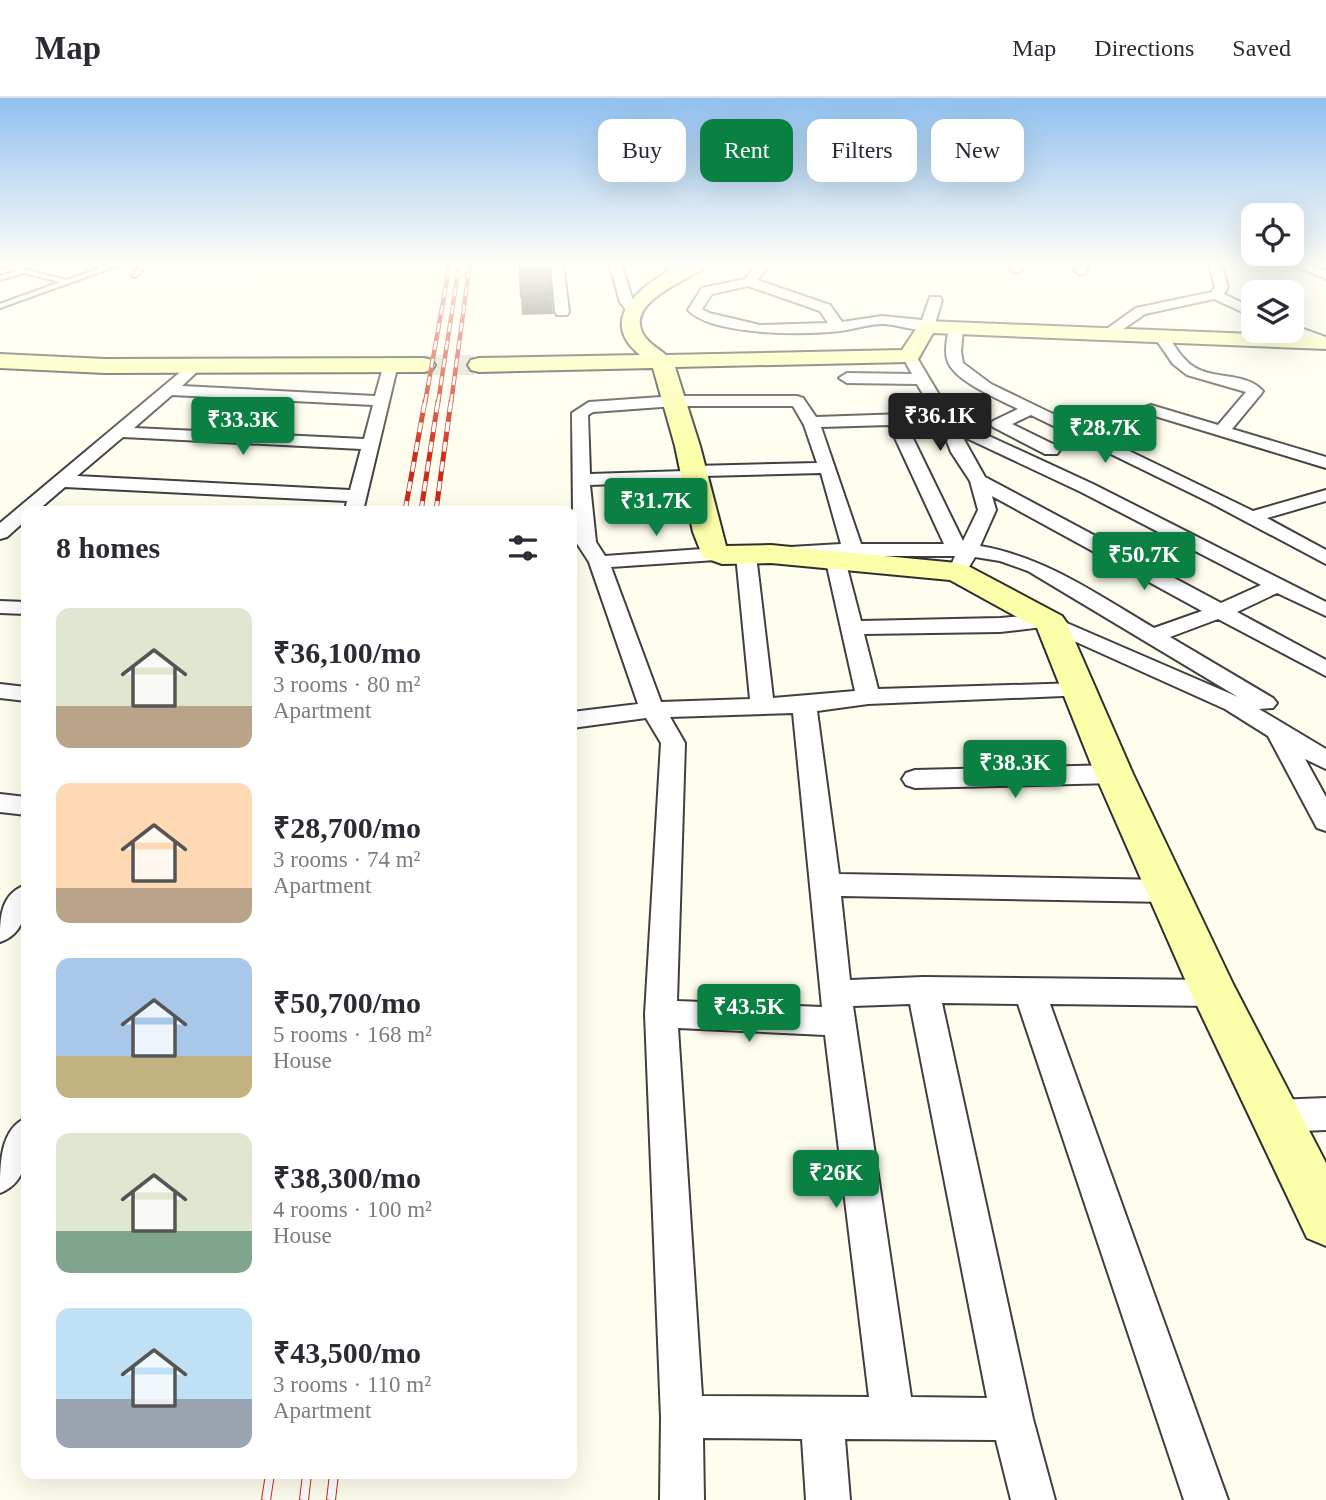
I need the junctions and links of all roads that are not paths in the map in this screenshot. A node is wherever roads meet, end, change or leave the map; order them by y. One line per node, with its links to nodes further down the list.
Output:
1 (632, 328): 13 (street)
2 (758, 328): 3 (street)
3 (782, 328)
4 (926, 328): 12 (street)
5 (956, 328): 24 (street)
6 (969, 328): 8 (street)
7 (1114, 328): 8 (street)
8 (1108, 333): 10 (street)
9 (1304, 334): 11 (street)
10 (1160, 335): 11 (street); 29 (street)
11 (1326, 343)
12 (909, 356): 13 (street); 20 (street)
13 (661, 359): 17 (street); 23 (street)
14 (0, 360): 18 (street)
15 (391, 364): 16 (street); 18 (street); 22 (street)
16 (424, 365)
17 (479, 365)
18 (195, 367): 21 (street)
19 (847, 378): 20 (street)
20 (922, 379): 27 (street)
21 (167, 390): 22 (street); 30 (street)
22 (383, 401): 31 (street)
23 (675, 401): 28 (street); 35 (street); 36 (street)
24 (1030, 409): 32 (street); 43 (street)
25 (1152, 410): 29 (street)
26 (895, 419): 27 (street); 28 (street); 49 (street)
27 (946, 421): 38 (street); 52 (street)
28 (810, 422): 34 (street)
29 (1222, 430): 33 (street)
30 (117, 432): 31 (street); 37 (street)
31 (371, 444): 40 (street)
32 (1051, 450)
33 (1326, 463)
34 (827, 468): 35 (street); 46 (street)
35 (694, 473): 36 (street); 47 (street)
36 (582, 480): 51 (street)
37 (61, 481): 40 (street); 41 (street)
38 (979, 481): 49 (street); 56 (street)
39 (1326, 495): 43 (street)
40 (356, 504)
41 (32, 506)
42 (21, 516): 44 (street)
43 (1252, 517): 50 (street)
44 (0, 534): 45 (street)
45 (21, 536)
46 (841, 553): 48 (street); 49 (street); 58 (street)
47 (716, 554): 48 (street); 51 (street)
48 (758, 554): 65 (street)
49 (962, 557): 57 (street); 59 (street)
50 (1326, 558)
51 (599, 562): 67 (street)
52 (1278, 586): 55 (street); 56 (street)
53 (0, 607): 54 (street)
54 (21, 608)
55 (1326, 610)
56 (1221, 611): 59 (street); 60 (street)
57 (1049, 622): 58 (street); 61 (street); 69 (street)
58 (851, 628): 64 (street)
59 (1152, 636): 70 (street)
60 (1326, 668)
61 (1079, 690): 64 (street); 72 (street)
62 (0, 691): 63 (street)
63 (21, 693)
64 (868, 697): 66 (street)
65 (762, 705): 66 (street); 67 (street)
66 (804, 705): 77 (street)
67 (652, 710): 68 (street); 85 (street)
68 (577, 719)
69 (1276, 729): 71 (street); 76 (street)
70 (1326, 740)
71 (1326, 761)
72 (1114, 774): 73 (street); 78 (street)
73 (915, 779)
74 (0, 803): 75 (street)
75 (21, 805)
76 (1326, 821)
77 (827, 885): 78 (street); 84 (street)
78 (1167, 891): 83 (street)
79 (21, 903): 80 (street)
80 (0, 930)
81 (923, 990): 82 (street); 84 (street); 94 (street)
82 (1030, 990): 83 (street); 98 (street)
83 (1214, 993): 87 (street)
84 (838, 1008): 85 (street); 93 (street)
85 (661, 1014): 91 (street)
86 (1326, 1114): 87 (street)
87 (1275, 1115): 90 (street)
88 (21, 1142): 89 (street)
89 (0, 1175)
90 (1326, 1219)
91 (682, 1417): 92 (street); 95 (street)
92 (822, 1418): 93 (street); 96 (street)
93 (893, 1418): 94 (street)
94 (1012, 1419): 97 (street)
95 (682, 1500)
96 (828, 1500)
97 (1033, 1500)
98 (1206, 1500)

